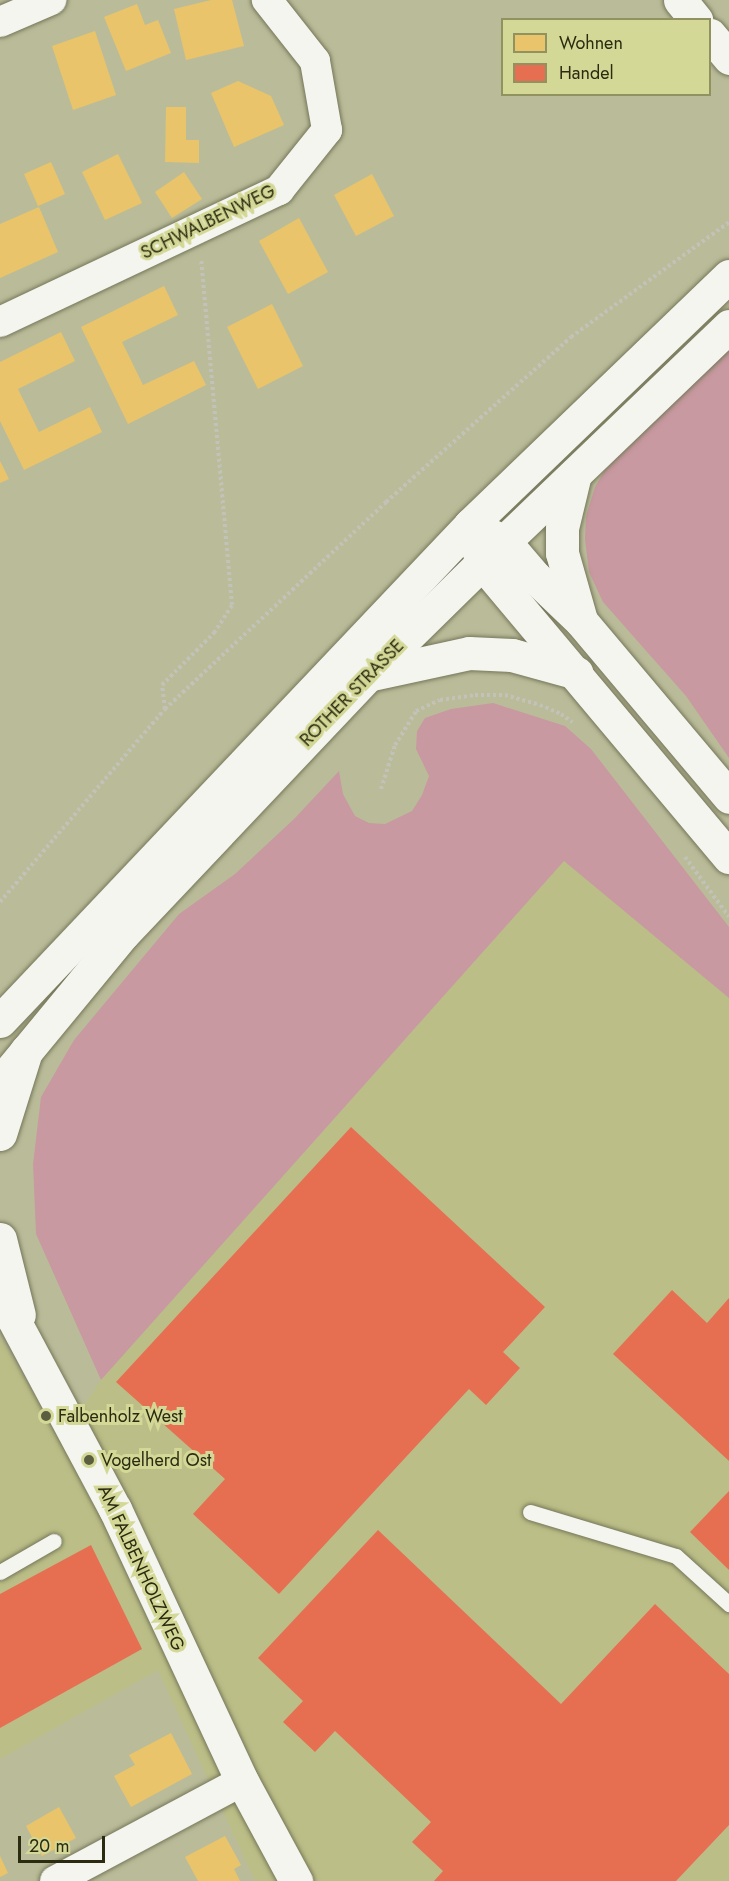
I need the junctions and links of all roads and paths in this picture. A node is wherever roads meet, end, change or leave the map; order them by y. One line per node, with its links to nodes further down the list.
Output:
1 (51, 0): 5 (street)
2 (267, 0): 9 (street, SCHWALBENWEG)
3 (680, 0): 4 (main road)
4 (694, 18)
5 (0, 22)
6 (711, 36): 7 (main road)
7 (729, 58)
8 (729, 222): 19 (path)
9 (199, 228): 11 (street, SCHWALBENWEG); 19 (path)
10 (729, 276): 14 (main road, ROTHER STRASSE)
11 (0, 322)
12 (729, 326): 13 (main road, ROTHER STRASSE)
13 (575, 474): 15 (main road, ROTHER STRASSE); 16 (main road)
14 (470, 525): 15 (main road); 27 (main road, ROTHER STRASSE)
15 (493, 552): 16 (main road); 17 (main road); 18 (main road, ROTHER STRASSE)
16 (581, 621): 22 (main road)
17 (577, 674): 18 (main road); 24 (main road)
18 (368, 675): 28 (main road, ROTHER STRASSE)
19 (165, 709): 25 (path)
20 (577, 726): 21 (path)
21 (381, 789)
22 (729, 797)
23 (681, 852): 26 (path)
24 (729, 857)
25 (0, 902)
26 (729, 917)
27 (5, 1011)
28 (26, 1051): 29 (main road, ROTHER STRASSE); 30 (main road)
29 (0, 1083)
30 (0, 1134)
31 (0, 1239): 33 (main road)
32 (0, 1294): 33 (main road, AM FALBENHOLZWEG)
33 (27, 1346): 38 (main road, AM FALBENHOLZWEG)
34 (530, 1512): 37 (lane)
35 (54, 1541): 36 (lane)
36 (0, 1572)
37 (729, 1604)
38 (242, 1781): 39 (street); 40 (main road, AM FALBENHOLZWEG)
39 (55, 1881)
40 (296, 1881)

